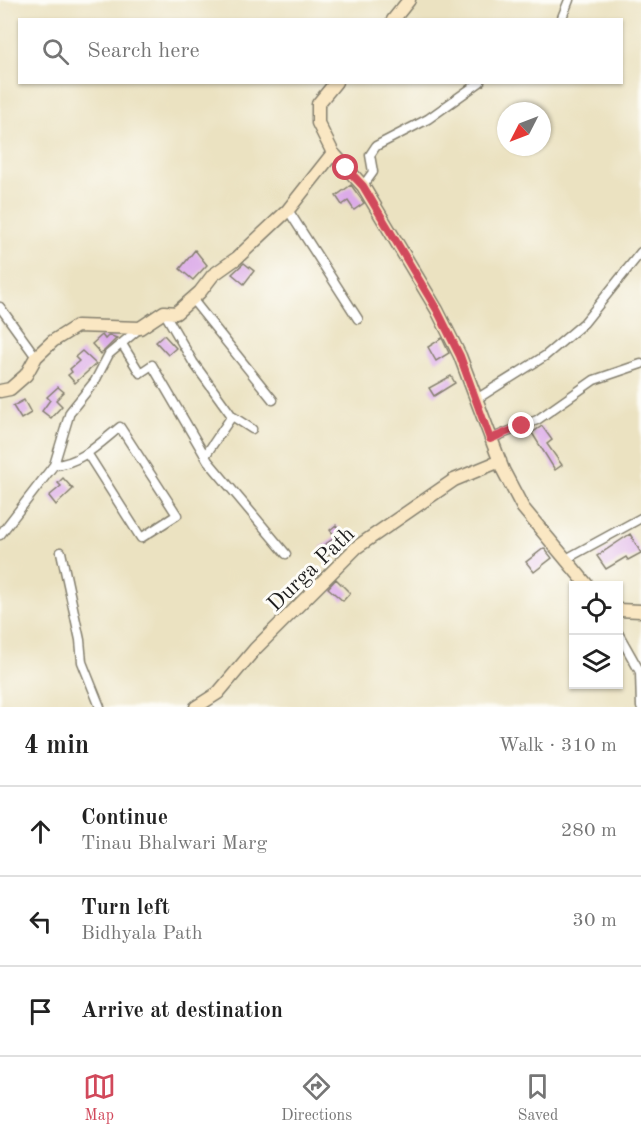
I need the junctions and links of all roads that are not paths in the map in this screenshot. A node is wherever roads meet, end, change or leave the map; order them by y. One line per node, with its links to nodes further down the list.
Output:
1 (409, 0): 3 (street)
2 (569, 0): 4 (street)
3 (395, 18)
4 (562, 18)
5 (334, 84): 7 (street)
6 (477, 84): 8 (street)
7 (333, 153): 8 (street); 9 (street)
8 (363, 186): 21 (street)
9 (288, 210): 11 (street); 14 (street)
10 (641, 252): 21 (street)
11 (192, 299): 13 (street); 20 (street)
12 (0, 307): 17 (street)
13 (164, 312): 15 (street); 22 (street)
14 (358, 320)
15 (140, 328): 16 (street); 17 (street)
16 (122, 344): 26 (street); 28 (street)
17 (36, 357): 19 (street)
18 (641, 364): 24 (street)
19 (0, 391)
20 (273, 400)
21 (476, 400): 24 (street)
22 (232, 416): 23 (street); 26 (street)
23 (252, 429)
24 (490, 439): 27 (street)
25 (87, 453): 25 (street); 28 (street)
26 (205, 456): 32 (street)
27 (500, 461): 33 (street); 39 (street, Durga Path)
28 (54, 465): 30 (street)
29 (639, 523): 33 (street)
30 (0, 536)
31 (61, 552): 38 (street)
32 (286, 554)
33 (566, 559): 34 (street)
34 (585, 581)
35 (623, 610): 36 (street)
36 (641, 611)
37 (619, 635): 40 (street)
38 (100, 707)
39 (196, 707)
40 (640, 707)

